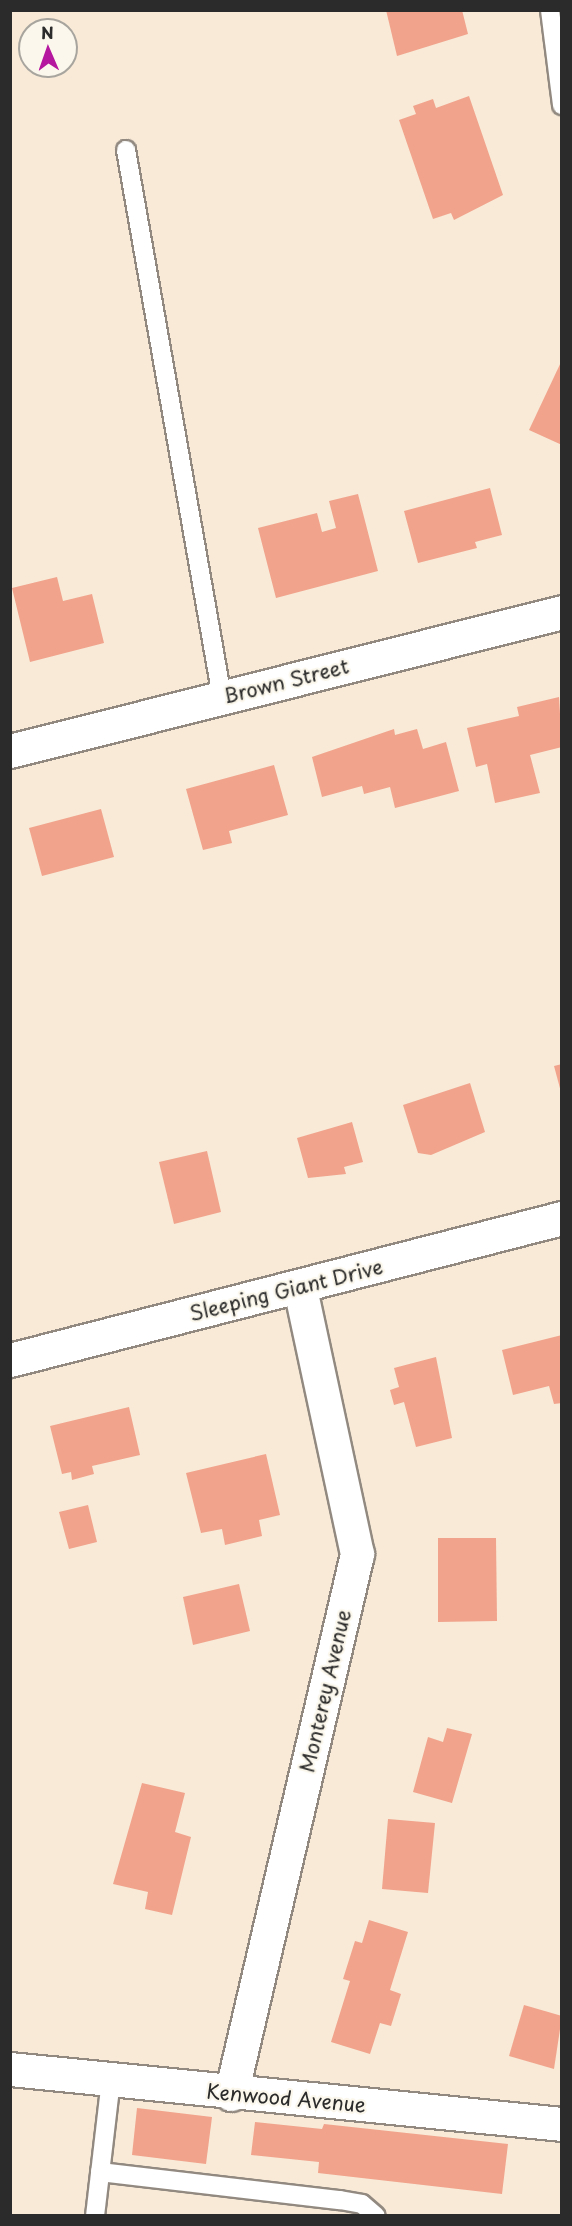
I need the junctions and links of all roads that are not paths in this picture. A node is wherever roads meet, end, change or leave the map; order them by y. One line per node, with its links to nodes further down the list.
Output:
1 (550, 10): 2 (lane)
2 (561, 105)
3 (126, 150): 5 (lane)
4 (561, 612): 5 (street, Brown Street)
5 (222, 697): 6 (street, Brown Street)
6 (10, 751)
7 (561, 1218): 8 (street, Sleeping Giant Drive)
8 (300, 1288): 9 (street, Sleeping Giant Drive); 12 (street, Monterey Avenue)
9 (10, 1360)
10 (10, 2069): 11 (street, Kenwood Avenue)
11 (111, 2080): 12 (street, Kenwood Avenue); 14 (lane)
12 (231, 2094): 13 (street, Kenwood Avenue)
13 (561, 2124)
14 (100, 2172): 15 (lane); 16 (lane)
15 (95, 2216)
16 (376, 2216)

